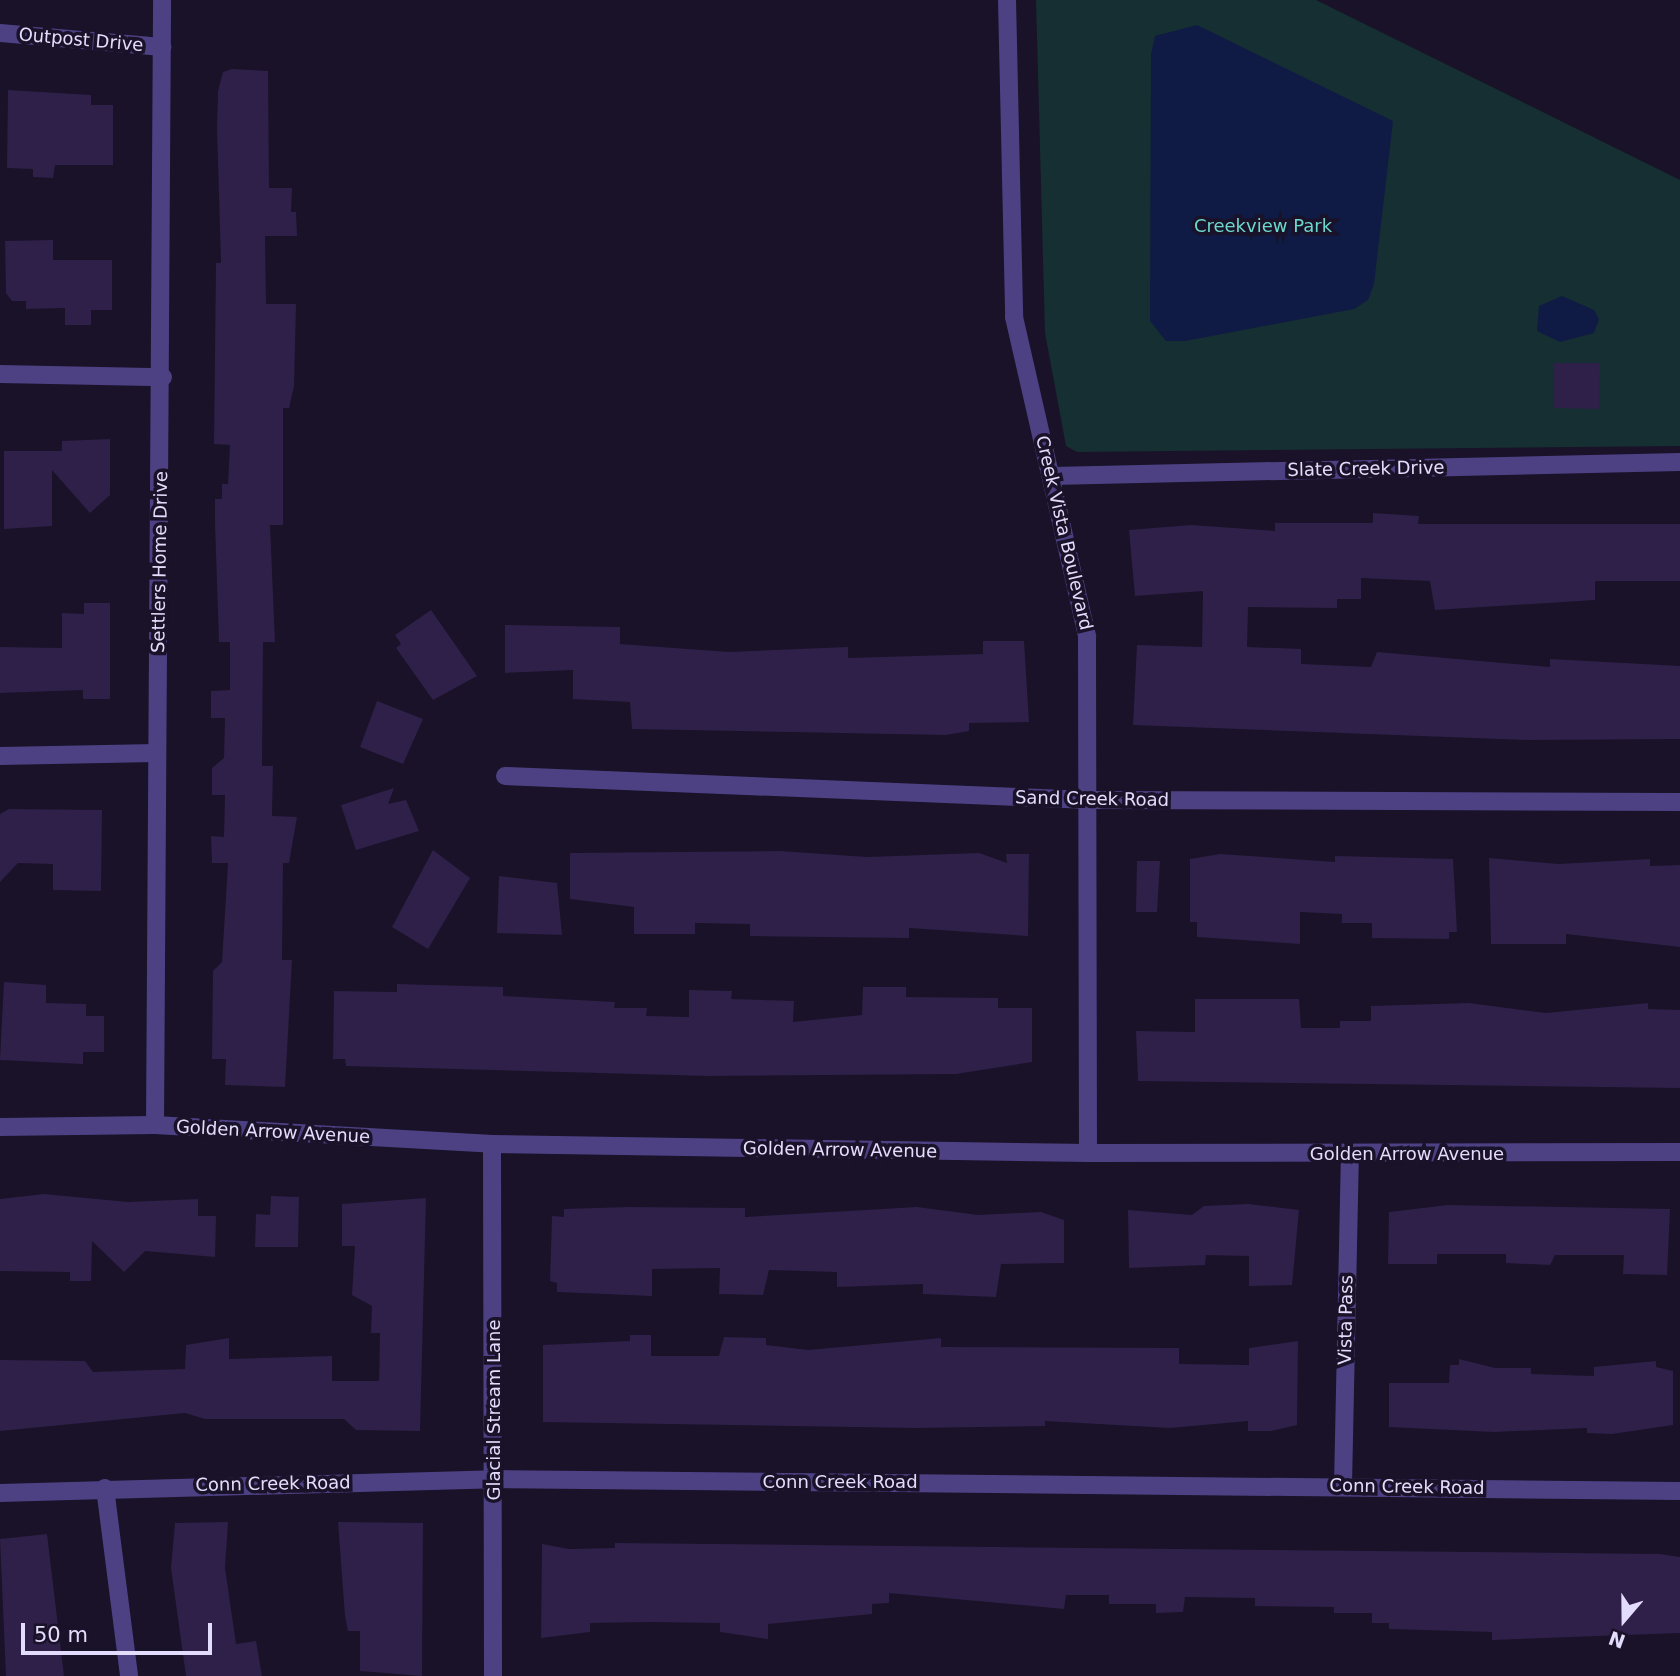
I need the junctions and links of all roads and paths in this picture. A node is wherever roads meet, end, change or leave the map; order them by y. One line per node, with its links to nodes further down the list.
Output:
1 (162, 0): 4 (street, Settlers Home Drive)
2 (1007, 0): 8 (street, Creek Vista Boulevard)
3 (0, 33): 4 (street, Outpost Drive)
4 (162, 47): 6 (street, Settlers Home Drive)
5 (0, 374): 6 (street)
6 (163, 377): 9 (street, Settlers Home Drive)
7 (1680, 462): 8 (street, Slate Creek Drive)
8 (1052, 476): 12 (street, Creek Vista Boulevard)
9 (156, 753): 10 (street); 14 (street, Settlers Home Drive)
10 (0, 756)
11 (505, 776): 12 (street, Sand Creek Road)
12 (1090, 800): 13 (street, Sand Creek Road); 18 (street, Creek Vista Boulevard)
13 (1680, 802)
14 (155, 1125): 15 (street, Golden Arrow Avenue); 16 (street, Golden Arrow Avenue)
15 (0, 1127)
16 (492, 1144): 18 (street, Golden Arrow Avenue); 20 (street, Glacial Stream Lane)
17 (1680, 1152): 19 (street, Golden Arrow Avenue)
18 (1088, 1153): 19 (street, Golden Arrow Avenue)
19 (1350, 1155): 21 (street, Vista Pass)
20 (494, 1479): 21 (street, Conn Creek Road); 22 (street, Conn Creek Road); 26 (street, Glacial Stream Lane)
21 (1343, 1485): 23 (street, Conn Creek Road)
22 (105, 1488): 24 (street, Conn Creek Road); 25 (street)
23 (1680, 1491)
24 (0, 1493)
25 (129, 1676)
26 (493, 1676)

